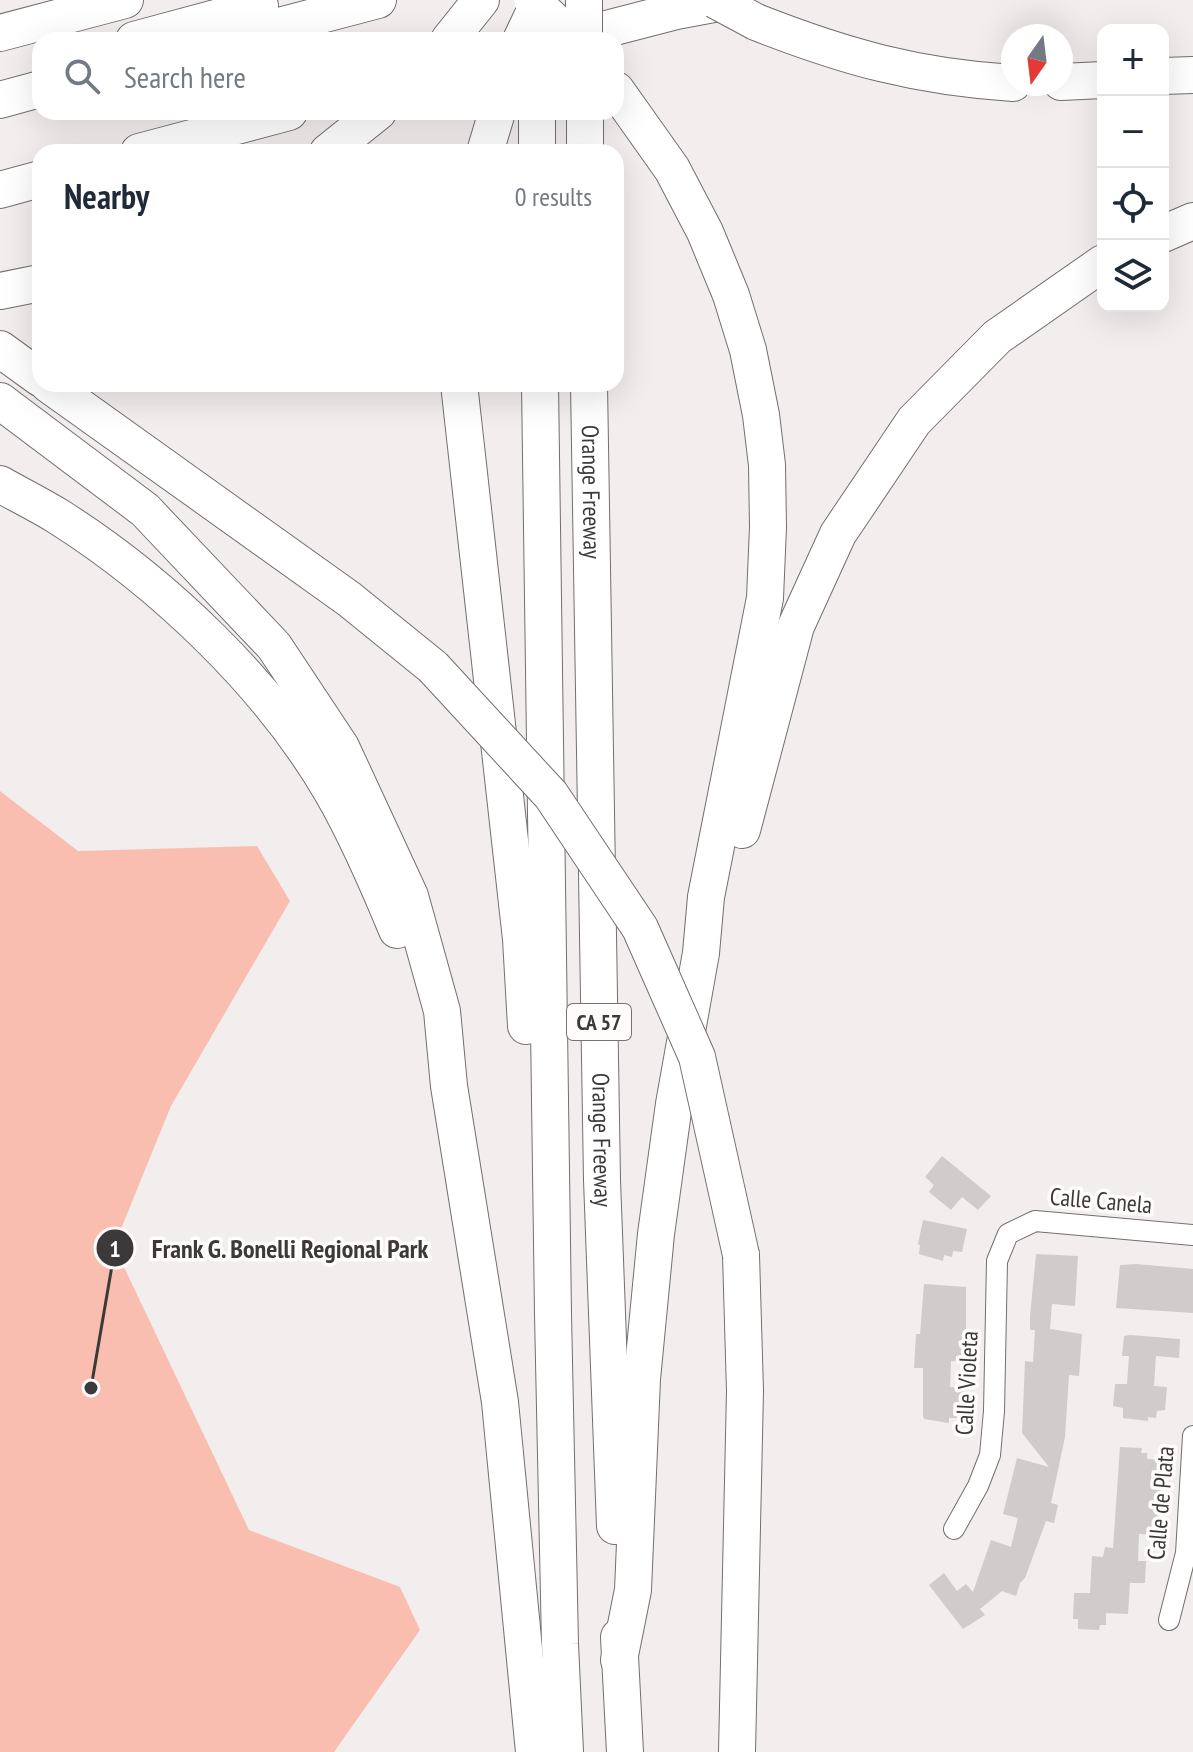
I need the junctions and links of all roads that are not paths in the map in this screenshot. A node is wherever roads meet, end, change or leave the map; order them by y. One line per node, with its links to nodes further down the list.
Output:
1 (125, 0): 17 (highway)
2 (285, 0): 9 (highway)
3 (378, 0): 10 (highway)
4 (481, 0): 11 (highway)
5 (536, 0): 12 (highway, bridge); 13 (highway, bridge); 14 (highway, bridge)
6 (584, 0): 15 (highway, bridge)
7 (715, 0): 8 (highway, bridge)
8 (746, 11): 16 (highway); 24 (highway)
9 (164, 32)
10 (256, 32)
11 (455, 32)
12 (524, 32)
13 (536, 32)
14 (566, 32)
15 (584, 32)
16 (595, 32)
17 (0, 33)
18 (32, 67): 20 (highway)
19 (1193, 75): 21 (highway)
20 (0, 76)
21 (1169, 76)
22 (1097, 80): 23 (highway)
23 (1073, 81)
24 (1001, 82)
25 (32, 91): 26 (highway)
26 (0, 100)
27 (624, 101): 51 (highway)
28 (259, 120): 33 (highway)
29 (368, 120): 34 (highway)
30 (495, 120): 35 (highway)
31 (537, 120): 36 (highway)
32 (585, 120): 37 (highway)
33 (169, 144)
34 (338, 144)
35 (487, 144)
36 (537, 144)
37 (585, 144)
38 (32, 181): 39 (highway)
39 (0, 190)
40 (1193, 221): 41 (highway)
41 (1169, 231)
42 (1097, 267): 51 (highway)
43 (32, 285): 44 (highway)
44 (0, 291)
45 (59, 392): 63 (highway, bridge)
46 (460, 392): 55 (highway)
47 (540, 392): 55 (highway, Orange Freeway / CA 57)
48 (589, 392): 59 (highway, Orange Freeway / CA 57)
49 (0, 401): 52 (highway)
50 (0, 484): 52 (highway)
51 (701, 953): 59 (highway)
52 (449, 1086): 60 (highway)
53 (1008, 1234): 54 (street, Calle Canela); 57 (street, Calle Violeta)
54 (1193, 1235)
55 (553, 1314): 61 (highway, Orange Freeway / CA 57)
56 (1193, 1436): 58 (street, Calle de Plata)
57 (954, 1529)
58 (1169, 1620)
59 (619, 1660): 62 (highway, Orange Freeway / CA 57)
60 (534, 1752)
61 (565, 1752)
62 (625, 1752)
63 (737, 1752)

